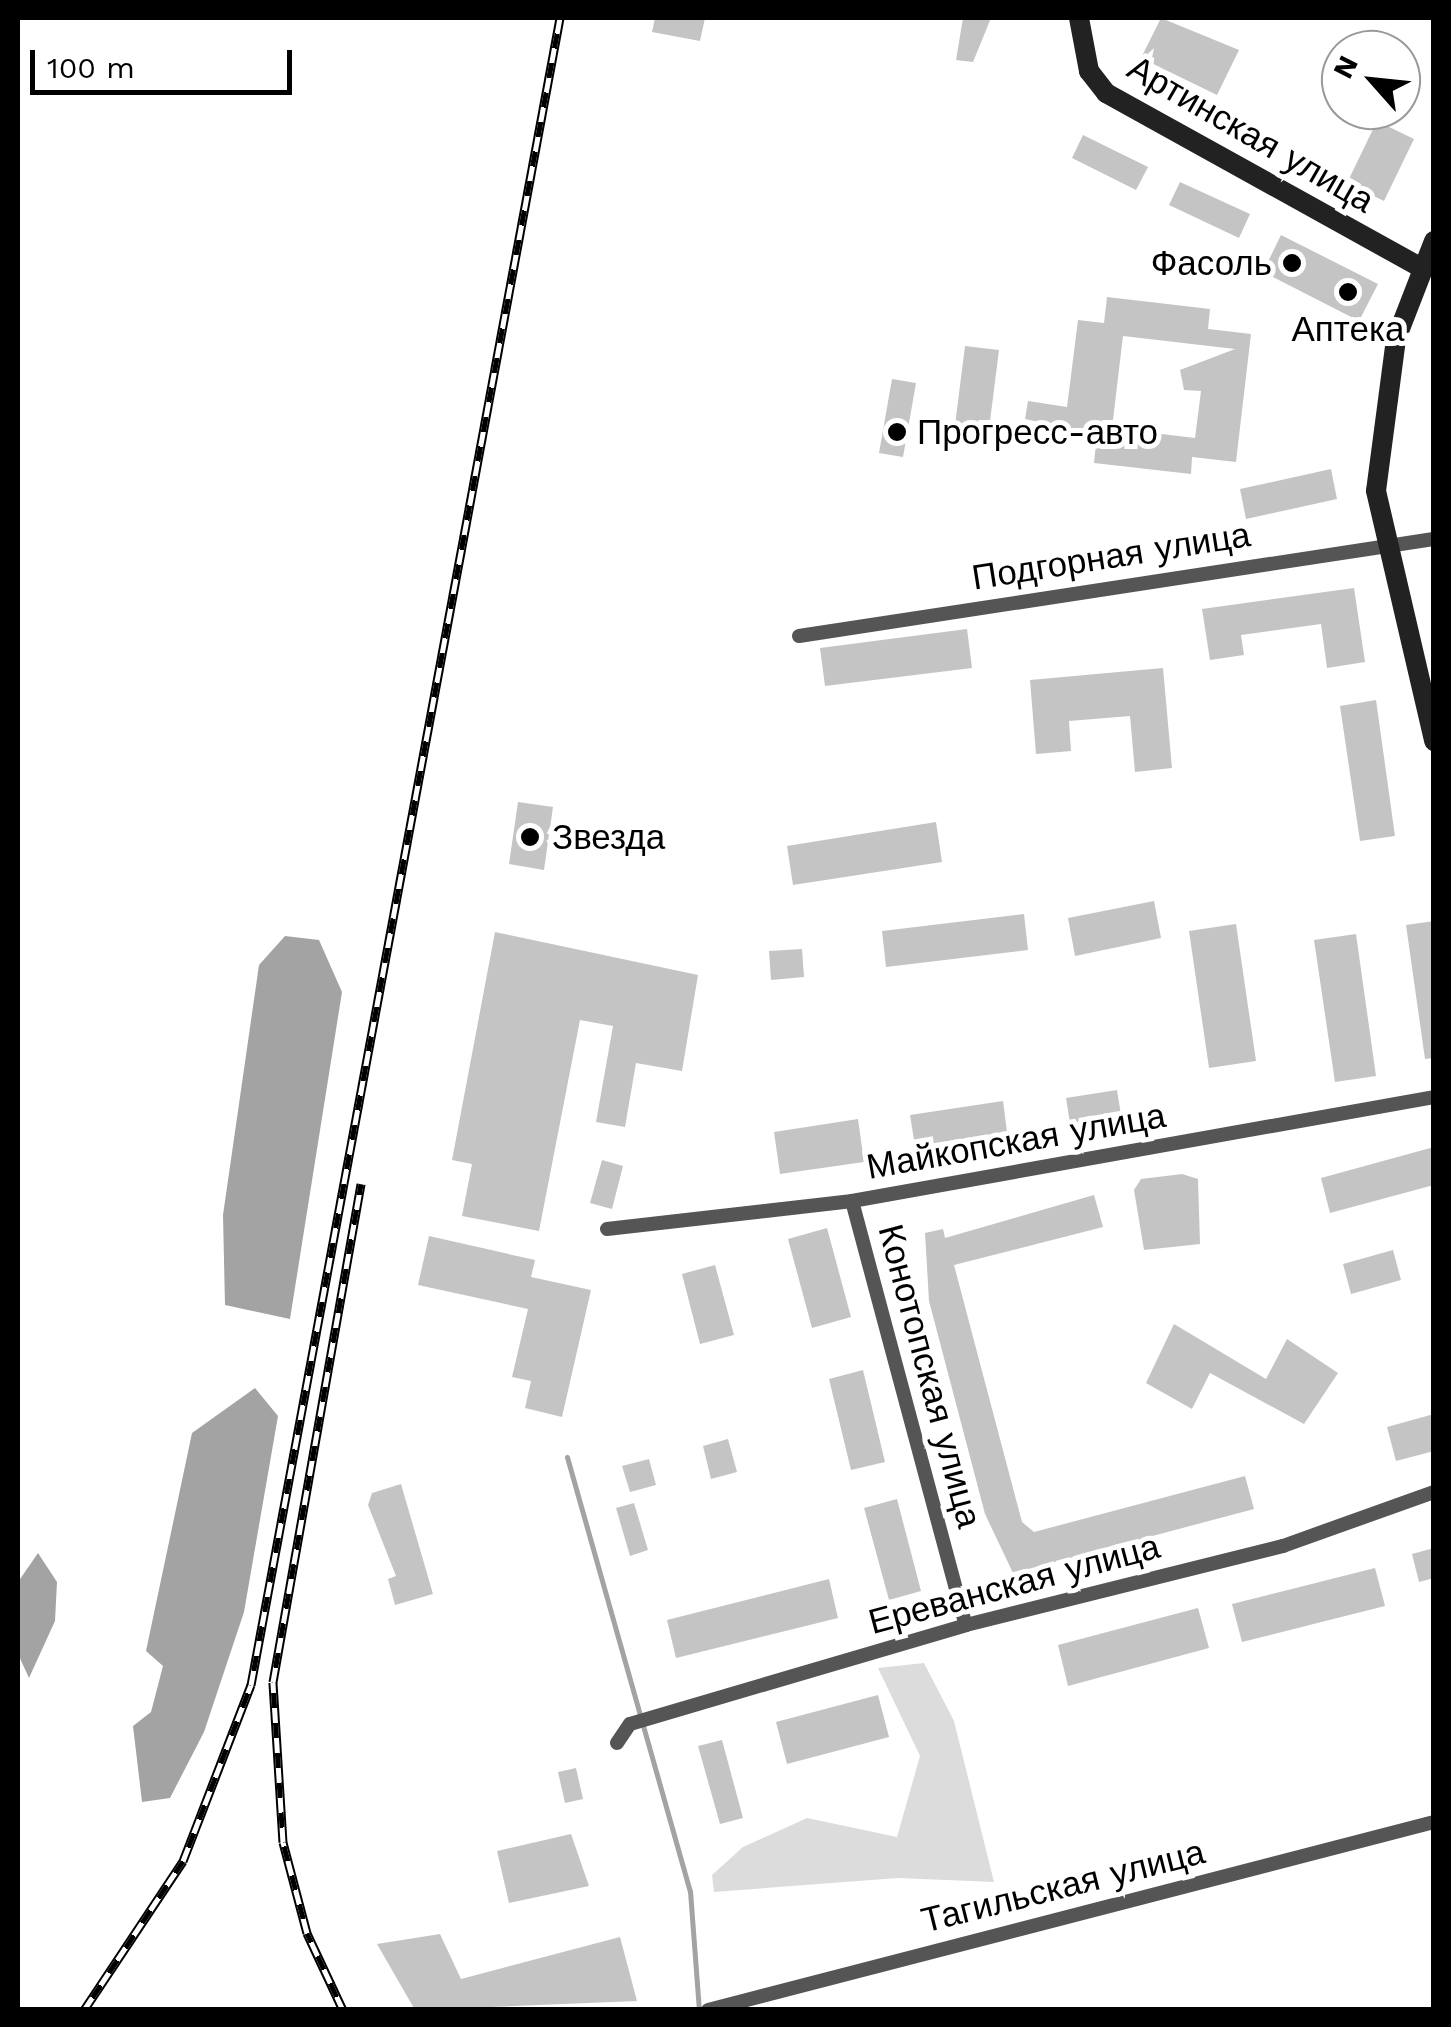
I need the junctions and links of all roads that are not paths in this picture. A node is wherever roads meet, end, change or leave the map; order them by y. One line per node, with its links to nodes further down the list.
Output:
1 (1079, 18): 3 (main road, Артинская улица)
2 (1434, 241): 3 (main road)
3 (1428, 271): 5 (main road)
4 (1434, 538): 5 (street, Подгорная улица)
5 (1383, 544): 6 (street, Подгорная улица); 7 (main road)
6 (798, 636)
7 (1434, 742)
8 (1434, 1097): 9 (street, Майкопская улица)
9 (852, 1201): 10 (street, Майкопская улица); 12 (street, Конотопская улица)
10 (607, 1229)
11 (1434, 1492): 12 (street, Ереванская улица)
12 (966, 1625): 13 (street, Ереванская улица)
13 (617, 1743)
14 (1434, 1822): 15 (street, Тагильская улица)
15 (708, 2010)

